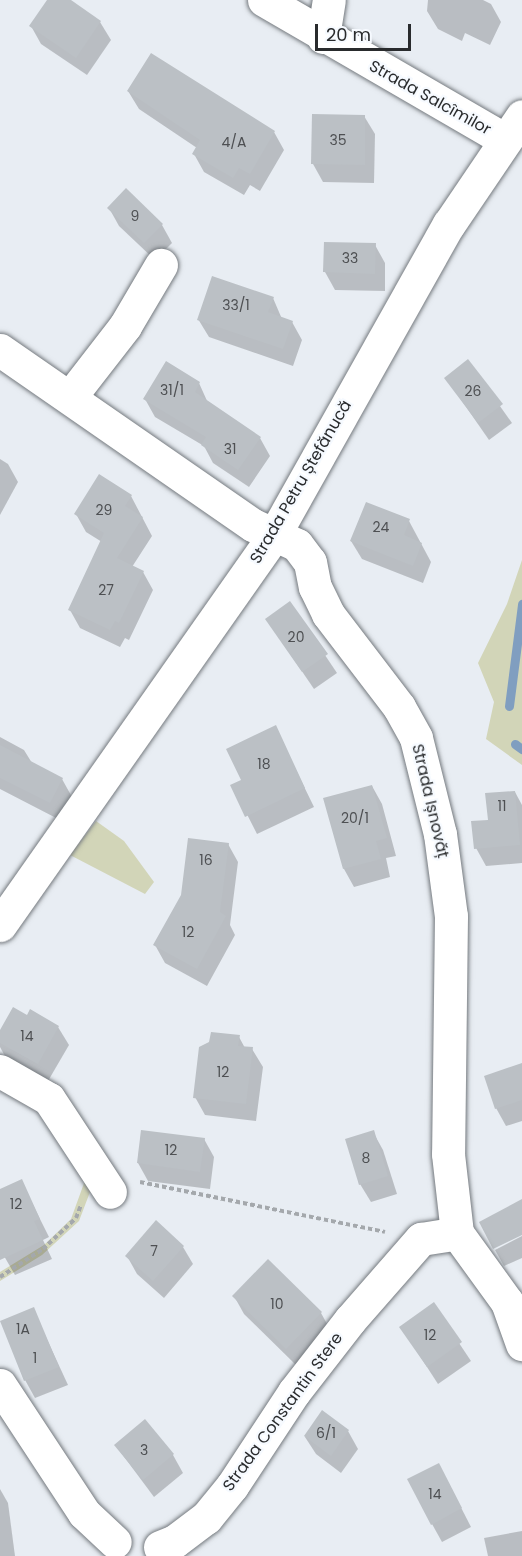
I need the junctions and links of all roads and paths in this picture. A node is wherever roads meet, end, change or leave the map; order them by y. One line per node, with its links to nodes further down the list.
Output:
1 (264, 0): 3 (street, Strada Salcîmilor)
2 (329, 0): 3 (street)
3 (323, 37): 4 (street, Strada Salcîmilor)
4 (513, 127): 8 (street, Strada Petru Ștefănucă)
5 (162, 265): 7 (street)
6 (0, 350): 7 (street, Strada Ișnovăț)
7 (70, 397): 8 (street, Strada Ișnovăț)
8 (273, 537): 9 (street, Strada Petru Ștefănucă); 12 (street, Strada Ișnovăț)
9 (0, 925)
10 (0, 1071): 11 (street)
11 (103, 1183): 13 (path); 14 (path)
12 (457, 1233): 13 (street); 15 (street, Strada Ișnovăț)
13 (422, 1239): 18 (street, Strada Constantin Stere)
14 (0, 1277)
15 (522, 1344)
16 (0, 1385): 17 (street, Strada Constantin Stere)
17 (112, 1549): 18 (street, Strada Constantin Stere)
18 (161, 1551)

